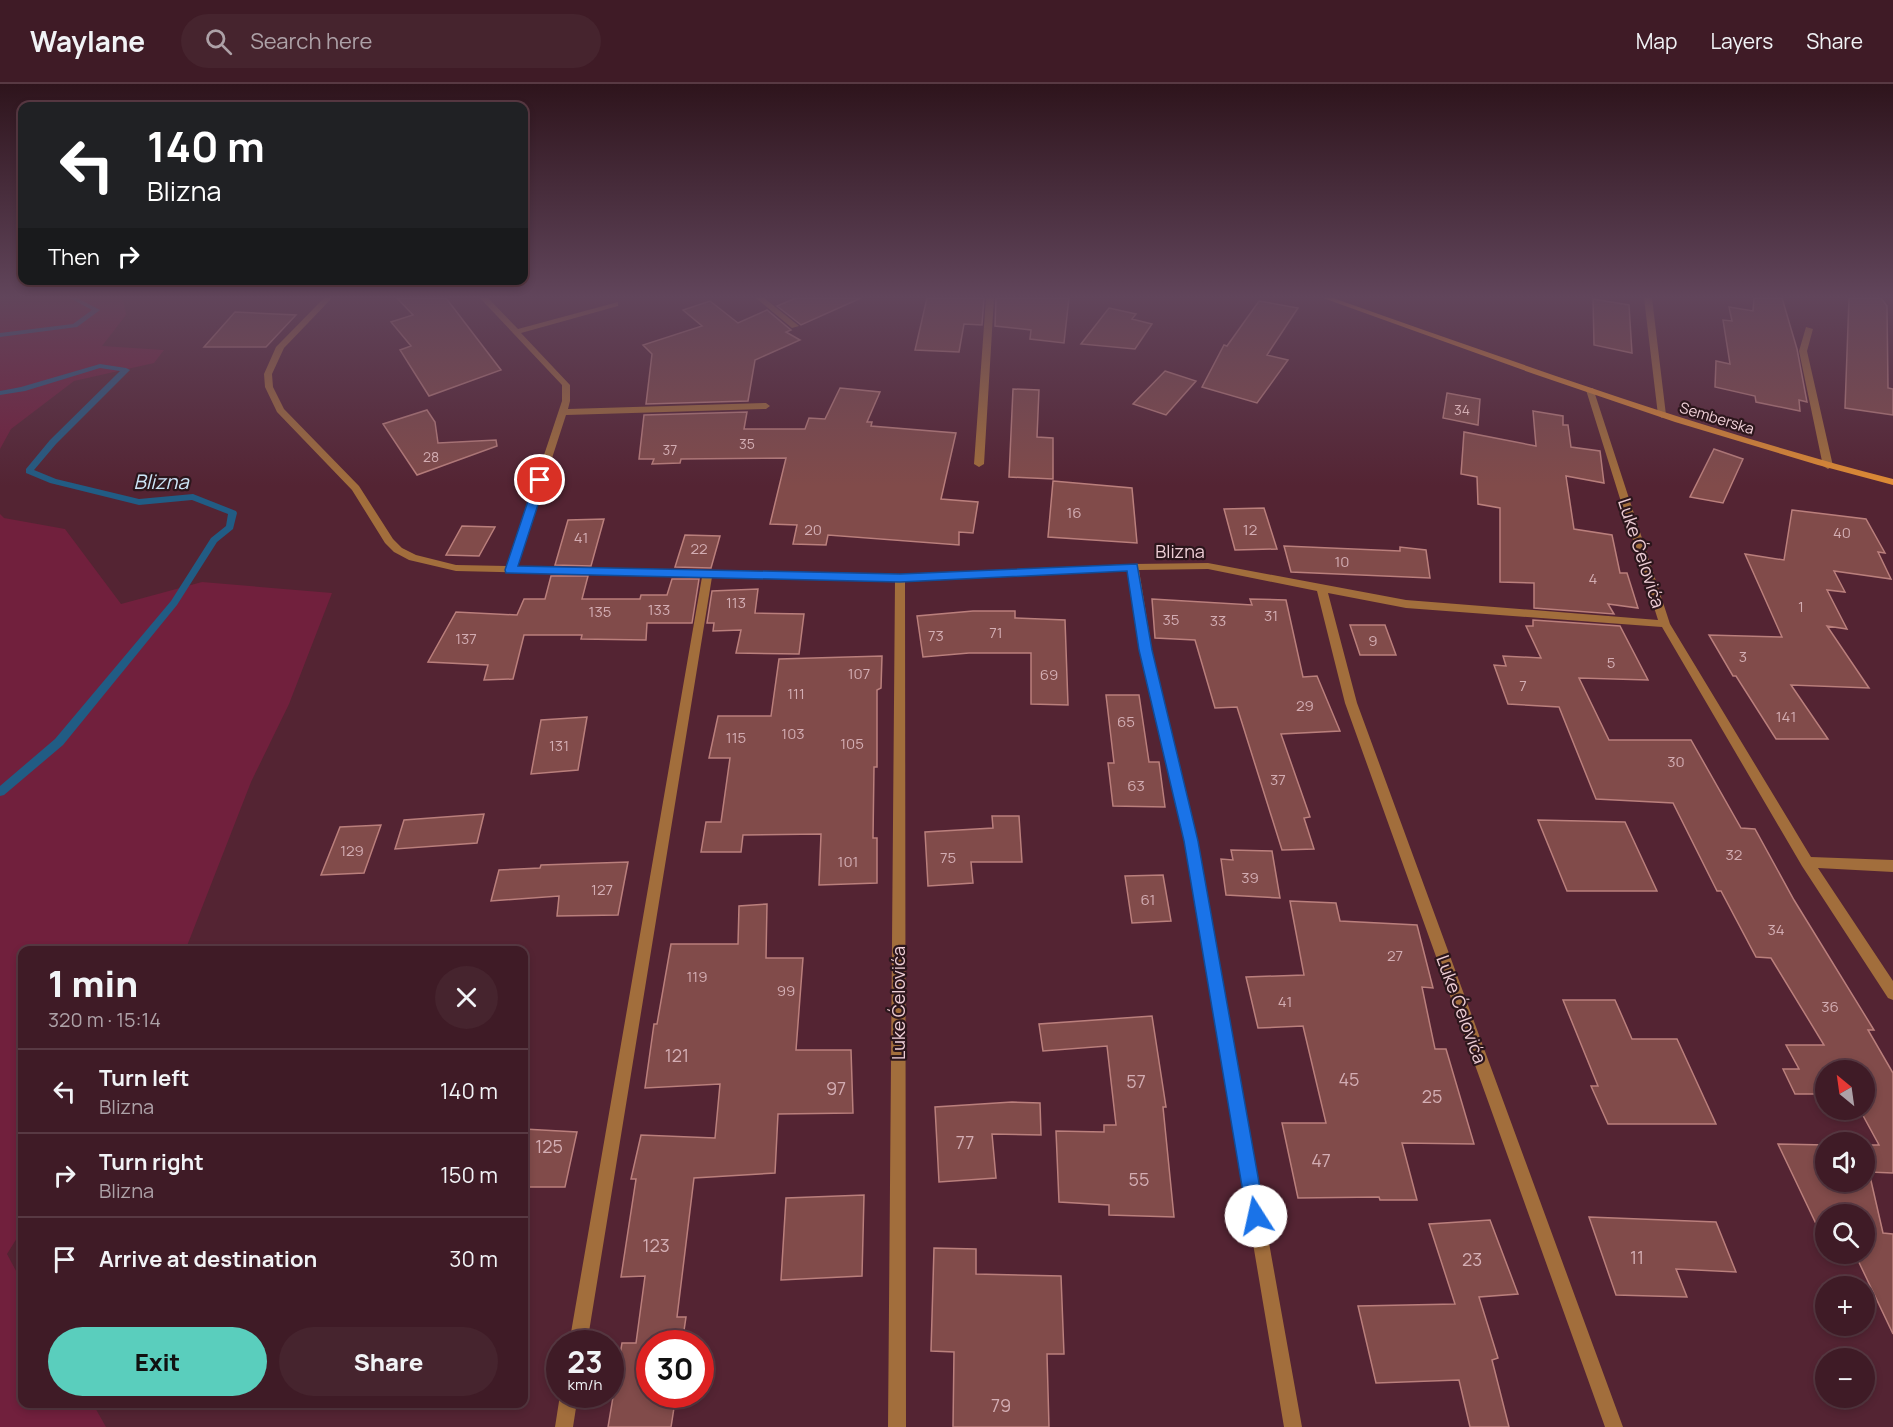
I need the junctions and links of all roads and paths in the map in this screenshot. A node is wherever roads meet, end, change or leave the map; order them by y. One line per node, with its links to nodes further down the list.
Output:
1 (274, 361): 15 (street, Blizna)
2 (543, 361): 9 (street)
3 (986, 361): 11 (street)
4 (1506, 361): 7 (main road, Semberska)
5 (1655, 361): 10 (street)
6 (1805, 361): 12 (street)
7 (1590, 390): 10 (main road, Semberska); 19 (street, Luke Ćelovića)
8 (766, 406): 9 (street)
9 (562, 412): 15 (street)
10 (1662, 415): 12 (main road, Semberska)
11 (979, 464)
12 (1828, 466): 13 (main road, Semberska)
13 (1893, 482)
14 (1133, 567): 17 (street, Blizna); 18 (street, Blizna); 27 (street)
15 (511, 570): 16 (street, Blizna)
16 (708, 573): 17 (street, Blizna); 23 (street)
17 (900, 578): 26 (street, Luke Ćelovića)
18 (1322, 588): 19 (street, Blizna); 28 (street, Luke Ćelovića)
19 (1665, 624): 20 (street, Luke Ćelovića)
20 (1808, 862): 21 (street); 22 (street, Luke Ćelovića)
21 (1893, 866)
22 (1893, 993)
23 (580, 1330)
24 (567, 1408): 25 (street)
25 (564, 1427)
26 (897, 1427)
27 (1293, 1427)
28 (1614, 1427)

